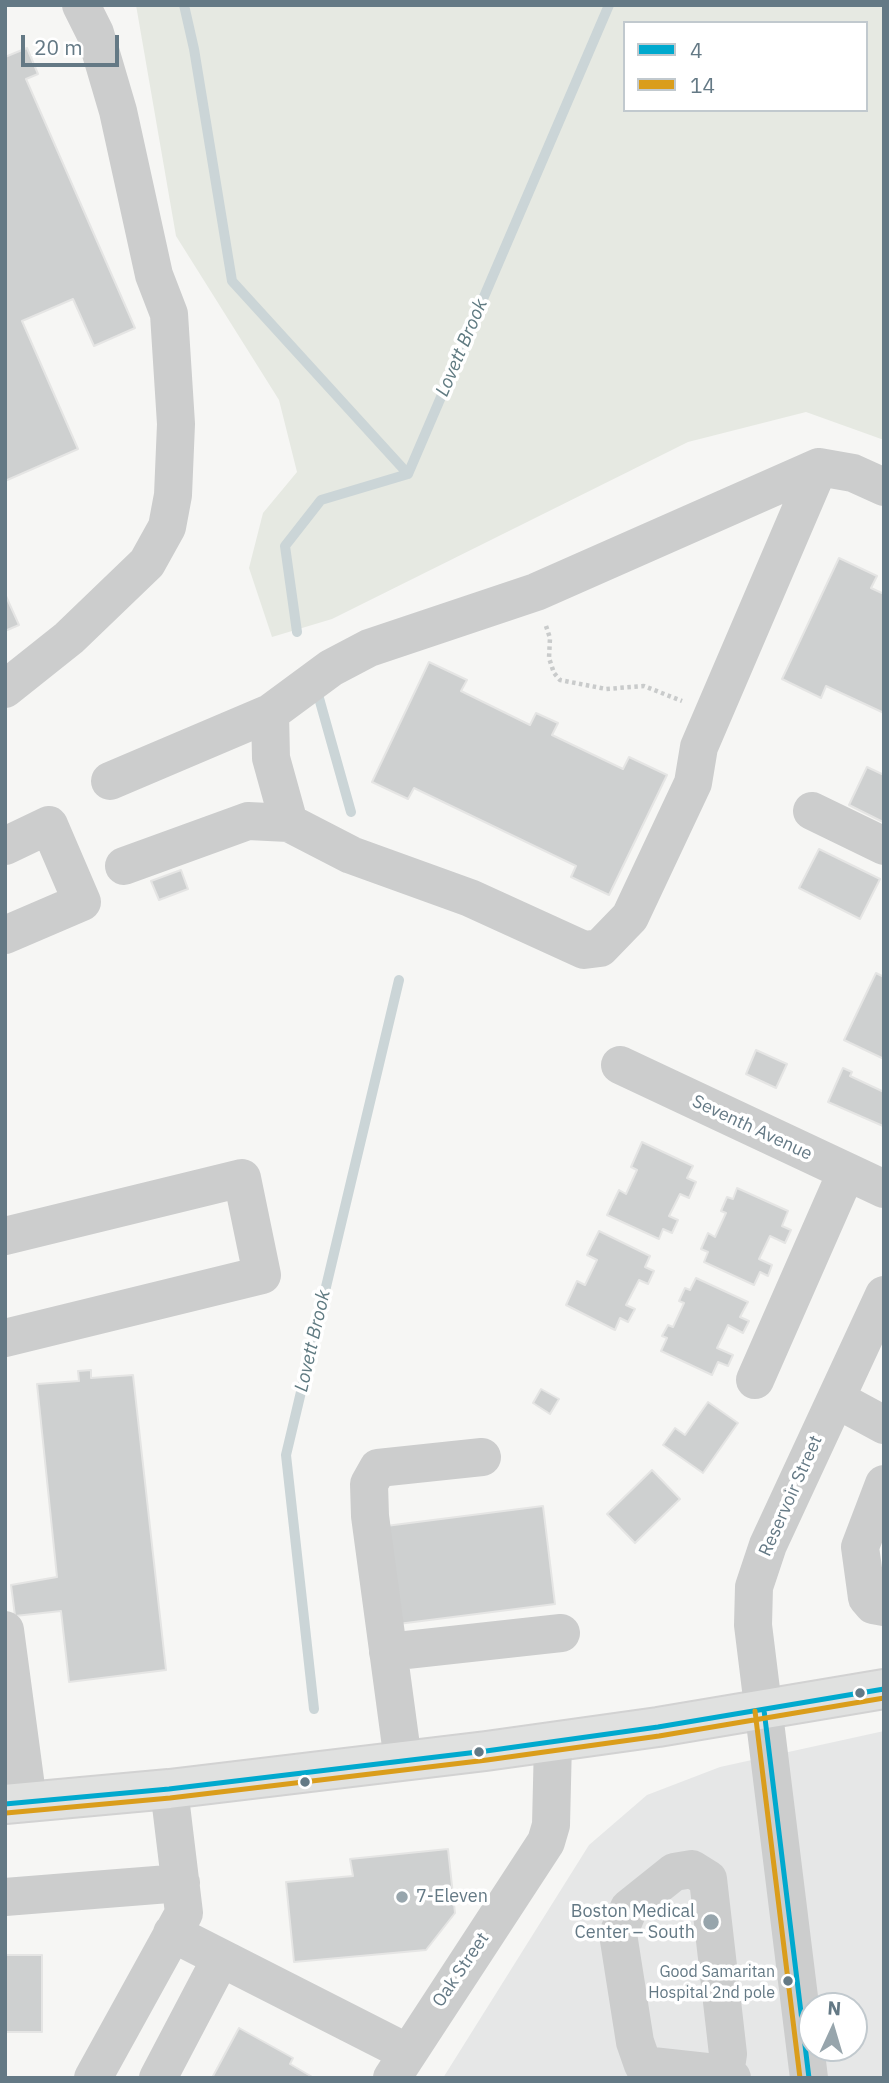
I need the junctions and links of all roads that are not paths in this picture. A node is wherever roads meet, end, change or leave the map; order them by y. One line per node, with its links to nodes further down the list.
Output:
1 (80, 5): 4 (street)
2 (818, 467): 3 (street); 5 (street); 8 (street)
3 (884, 488)
4 (5, 689)
5 (270, 713): 6 (street); 8 (street)
6 (110, 781)
7 (812, 811): 10 (street)
8 (289, 823): 11 (street)
9 (5, 846): 12 (street)
10 (884, 846)
11 (124, 866)
12 (5, 935)
13 (621, 1065): 14 (street, Seventh Avenue)
14 (846, 1173): 15 (street, Seventh Avenue); 19 (street)
15 (884, 1189)
16 (5, 1236): 18 (street)
17 (879, 1316): 20 (street, Reservoir Street)
18 (5, 1338)
19 (755, 1380)
20 (836, 1399): 21 (street); 29 (street, Reservoir Street)
21 (884, 1425)
22 (482, 1457): 27 (street)
23 (884, 1484): 24 (street)
24 (884, 1607)
25 (5, 1630): 33 (street)
26 (561, 1633): 27 (street)
27 (388, 1652): 31 (street)
28 (884, 1689): 29 (main road)
29 (764, 1710): 30 (main road); 42 (street, Reservoir Street)
30 (552, 1742): 31 (main road); 38 (street, Oak Street)
31 (404, 1761): 32 (main road)
32 (169, 1789): 33 (main road); 34 (street)
33 (17, 1803)
34 (181, 1883): 35 (street); 36 (street)
35 (5, 1897)
36 (172, 1933): 37 (street); 40 (street)
37 (220, 1958): 38 (street); 41 (street)
38 (399, 2065)
39 (729, 2076): 39 (street)
40 (93, 2078)
41 (158, 2078)
42 (809, 2078)

